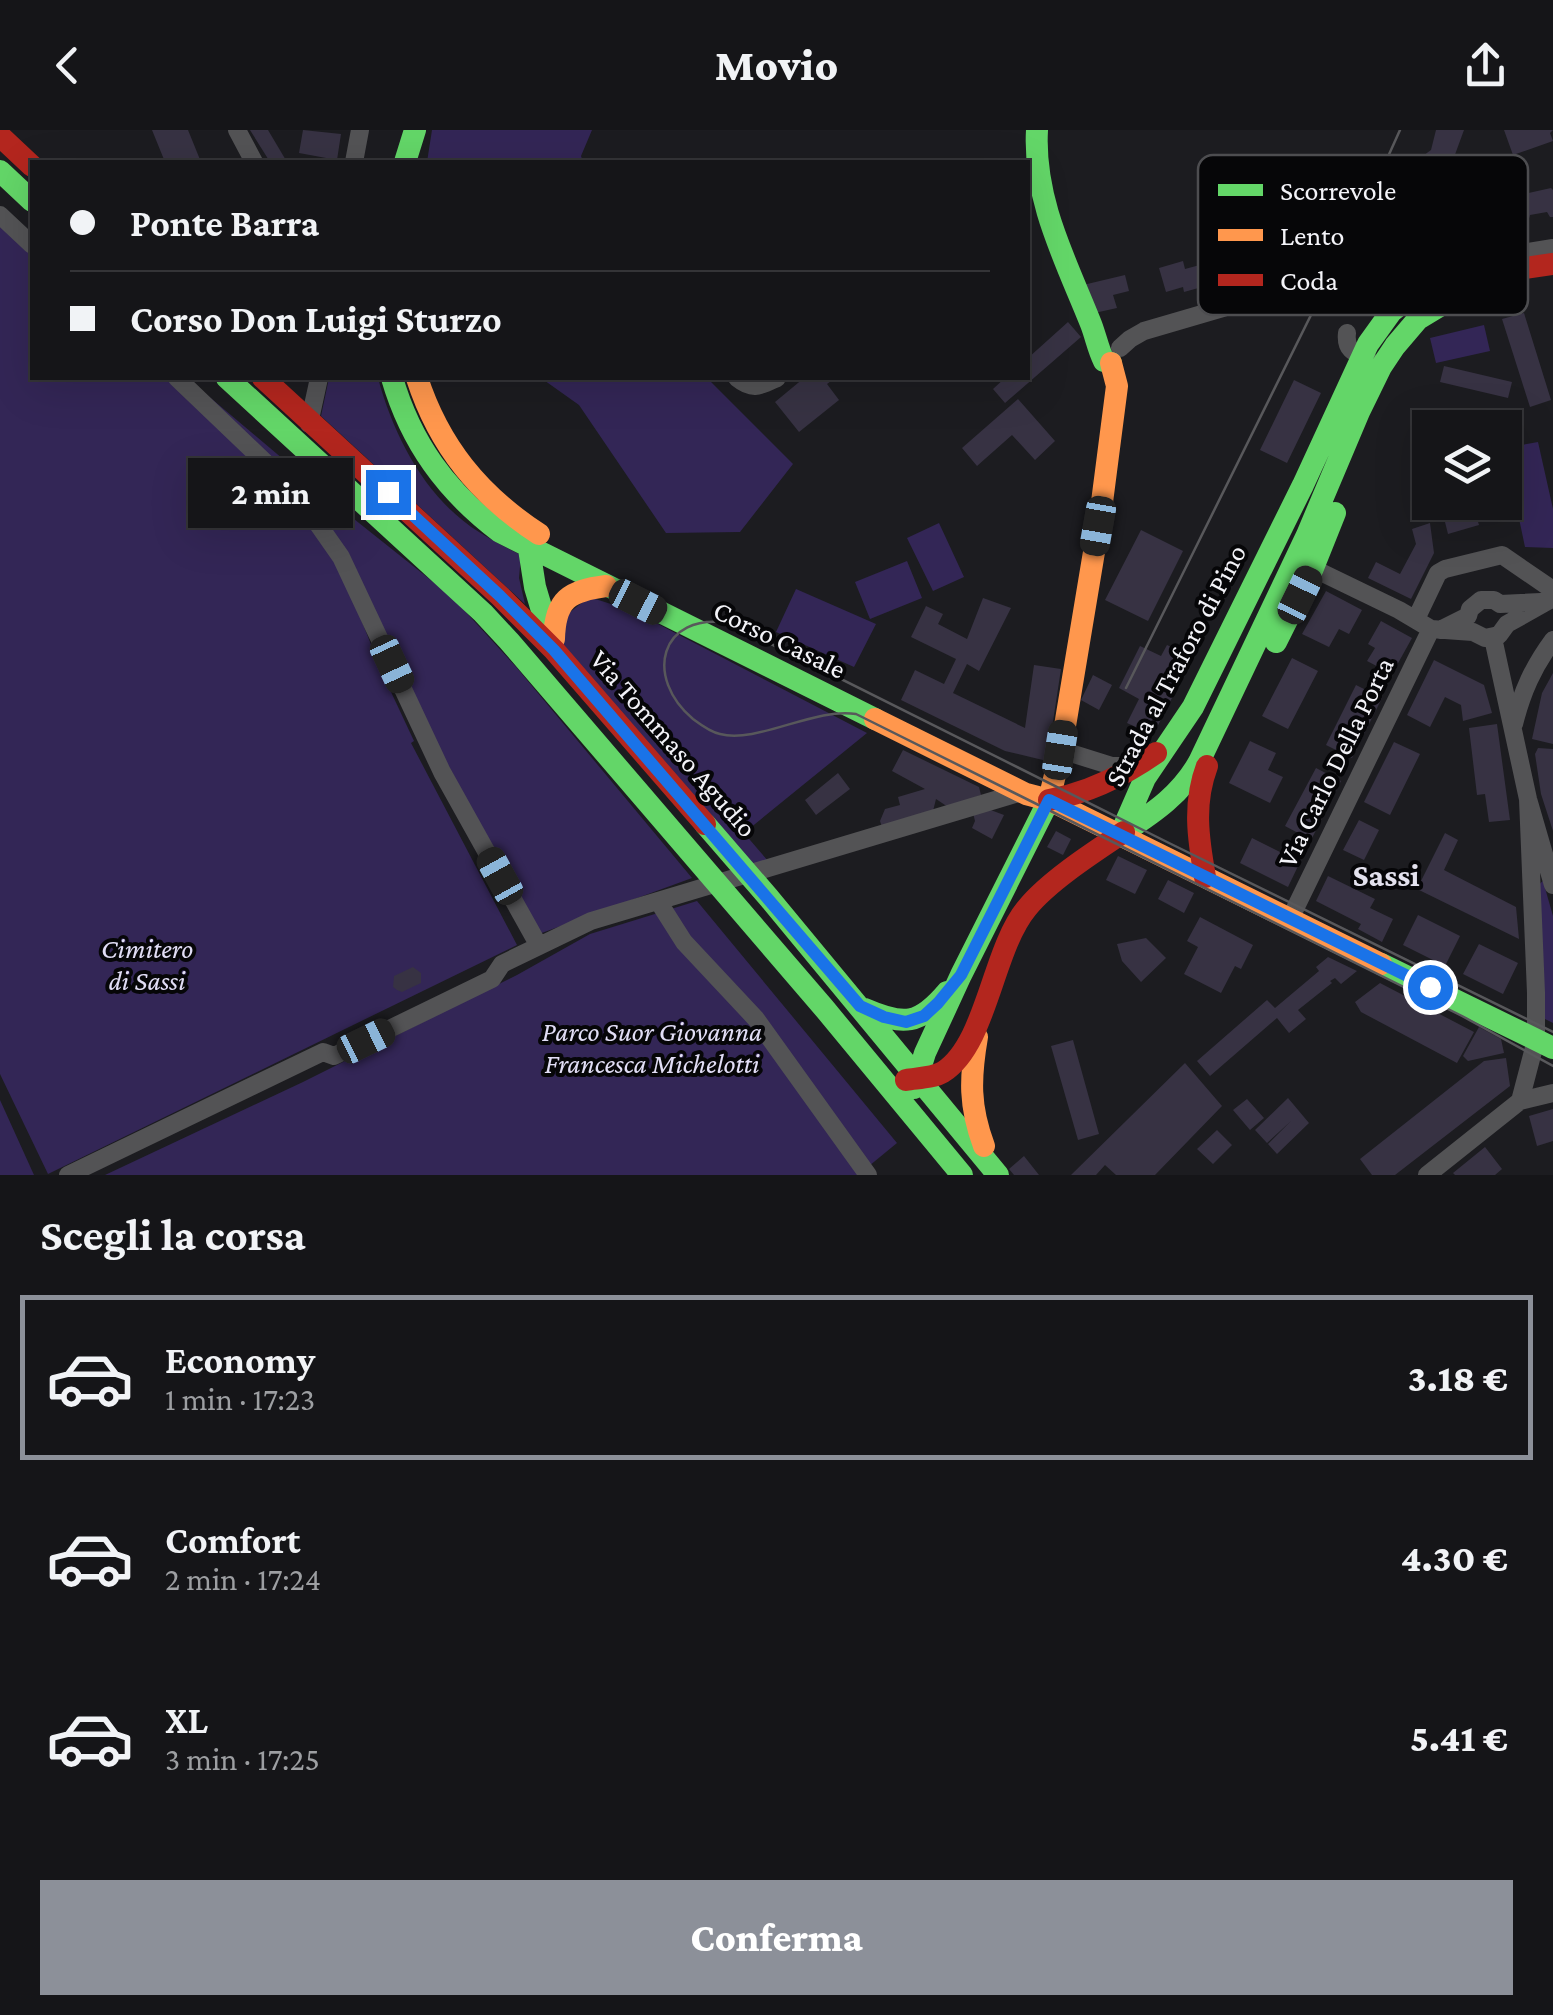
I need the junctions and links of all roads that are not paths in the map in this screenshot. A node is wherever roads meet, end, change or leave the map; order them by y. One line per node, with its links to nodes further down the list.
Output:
1 (236, 130): 5 (street)
2 (360, 130): 6 (street)
3 (1037, 130): 9 (main road)
4 (0, 136): 10 (main road)
5 (253, 160)
6 (354, 160)
7 (406, 160): 8 (main road)
8 (414, 160)
9 (1032, 163): 22 (main road)
10 (30, 164)
11 (0, 171): 12 (main road)
12 (30, 199)
13 (0, 215): 14 (street)
14 (30, 243)
15 (1553, 248): 16 (street)
16 (1528, 252)
17 (1553, 264): 18 (main road, Strada al Traforo di Pino)
18 (1528, 268)
19 (1199, 315): 22 (street)
20 (1388, 315): 23 (main road, Strada al Traforo di Pino)
21 (1347, 333): 23 (street)
22 (1110, 353): 49 (main road)
23 (1373, 362): 35 (main road, Strada al Traforo di Pino); 37 (main road, Strada al Traforo di Pino)
24 (178, 380): 62 (street)
25 (229, 380): 33 (main road, Via Tommaso Agudio)
26 (266, 380): 32 (main road, Via Tommaso Agudio)
27 (319, 380): 32 (street)
28 (393, 380): 36 (main road, Corso Casale)
29 (418, 380): 34 (main road, Corso Casale)
30 (740, 380): 31 (street)
31 (772, 380)
32 (309, 420): 33 (street); 46 (main road, Via Tommaso Agudio)
33 (306, 450): 58 (main road, Via Tommaso Agudio)
34 (520, 522): 36 (main road); 54 (main road, Corso Casale)
35 (1272, 549): 37 (street); 48 (main road, Strada al Traforo di Pino)
36 (532, 550): 38 (main road, Corso Casale); 46 (main road)
37 (1304, 563): 43 (street); 50 (main road, Strada al Traforo di Pino)
38 (606, 586): 46 (main road); 52 (main road, Corso Casale)
39 (1551, 597): 40 (street); 42 (street); 43 (street, Via Carlo Della Porta)
40 (1500, 604): 41 (street); 42 (street)
41 (1471, 624): 43 (street); 44 (street)
42 (1507, 624): 44 (street)
43 (1429, 626): 61 (street, Via Carlo Della Porta)
44 (1492, 638): 47 (street)
45 (1553, 640): 47 (street)
46 (554, 650): 56 (main road, Via Tommaso Agudio)
47 (1512, 729): 53 (street)
48 (1168, 744): 51 (main road); 55 (main road, Strada al Traforo di Pino)
49 (1060, 750): 51 (street); 54 (main road)
50 (1210, 751): 55 (main road, Strada al Traforo di Pino); 57 (main road)
51 (1136, 766): 54 (main road)
52 (1023, 792): 54 (main road, Corso Casale); 56 (street)
53 (1528, 799): 59 (street); 66 (street)
54 (1049, 800): 55 (main road, Corso Casale); 63 (main road)
55 (1120, 835): 57 (main road, Corso Casale); 65 (main road)
56 (748, 876): 58 (street, Via Tommaso Agudio); 64 (main road, Via Tommaso Agudio)
57 (1206, 877): 61 (main road, Corso Casale)
58 (716, 884): 60 (street, Via Tommaso Agudio); 67 (main road, Via Tommaso Agudio)
59 (1553, 885)
60 (658, 901): 62 (street, Via Tommaso Agudio); 74 (street)
61 (1290, 920): 66 (main road, Corso Casale)
62 (539, 946): 73 (street, Via Tommaso Agudio)
63 (961, 975): 64 (main road); 68 (main road)
64 (860, 1006): 68 (main road, Via Tommaso Agudio)
65 (980, 1014): 68 (main road); 72 (main road)
66 (1544, 1044): 70 (street)
67 (880, 1076): 68 (main road); 71 (main road, Via Tommaso Agudio)
68 (917, 1078): 71 (main road); 72 (main road, Via Tommaso Agudio)
69 (1553, 1093): 70 (street)
70 (1520, 1101): 76 (street)
71 (909, 1112): 75 (main road, Via Tommaso Agudio)
72 (996, 1173)
73 (68, 1175)
74 (868, 1175)
75 (962, 1175)
76 (1427, 1175)

